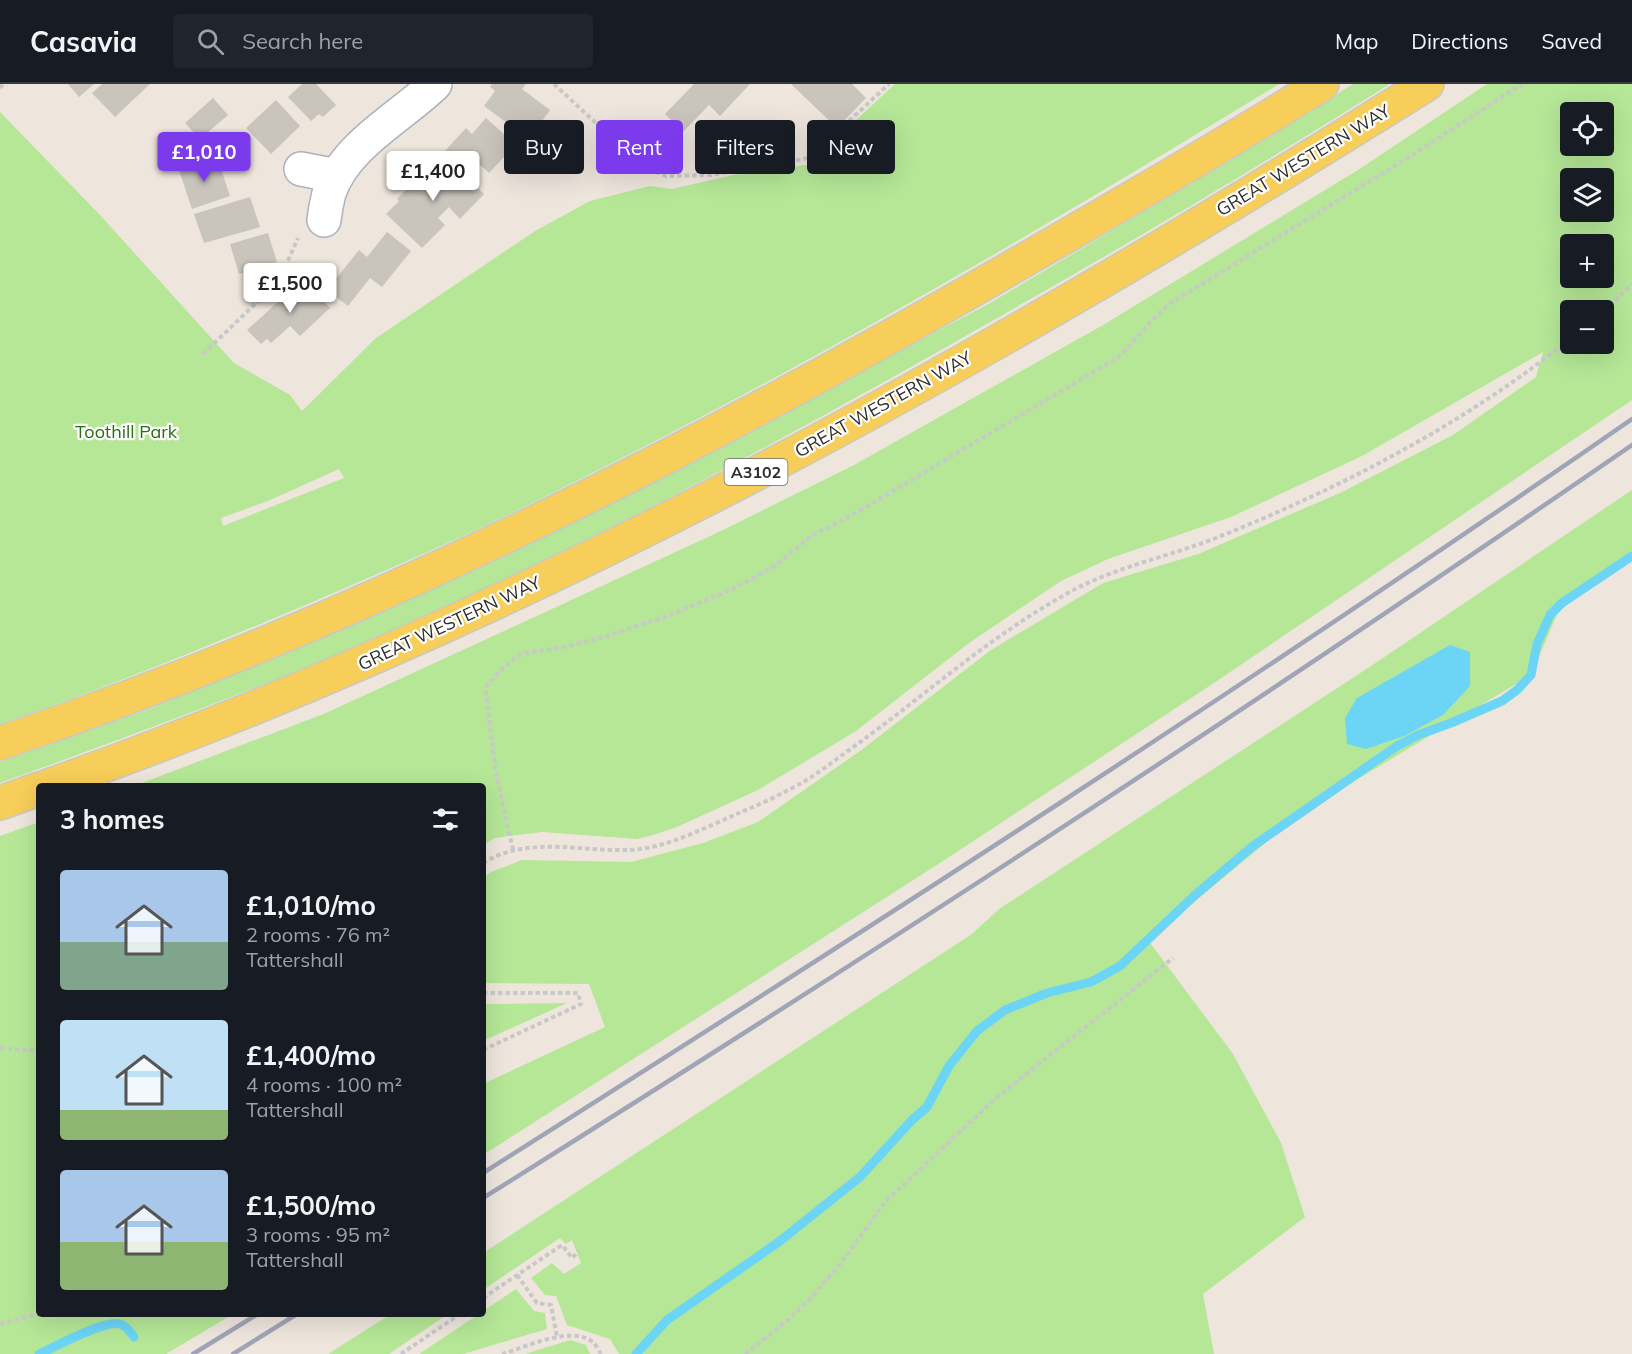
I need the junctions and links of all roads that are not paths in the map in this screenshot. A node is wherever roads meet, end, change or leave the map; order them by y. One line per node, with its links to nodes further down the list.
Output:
1 (435, 84): 5 (street)
2 (1322, 84): 7 (main road)
3 (1427, 84): 8 (main road, GREAT WESTERN WAY / A3102)
4 (301, 169): 5 (street)
5 (337, 176): 6 (street)
6 (324, 220)
7 (0, 743)
8 (56, 783)
9 (36, 790): 10 (main road)
10 (0, 803)

